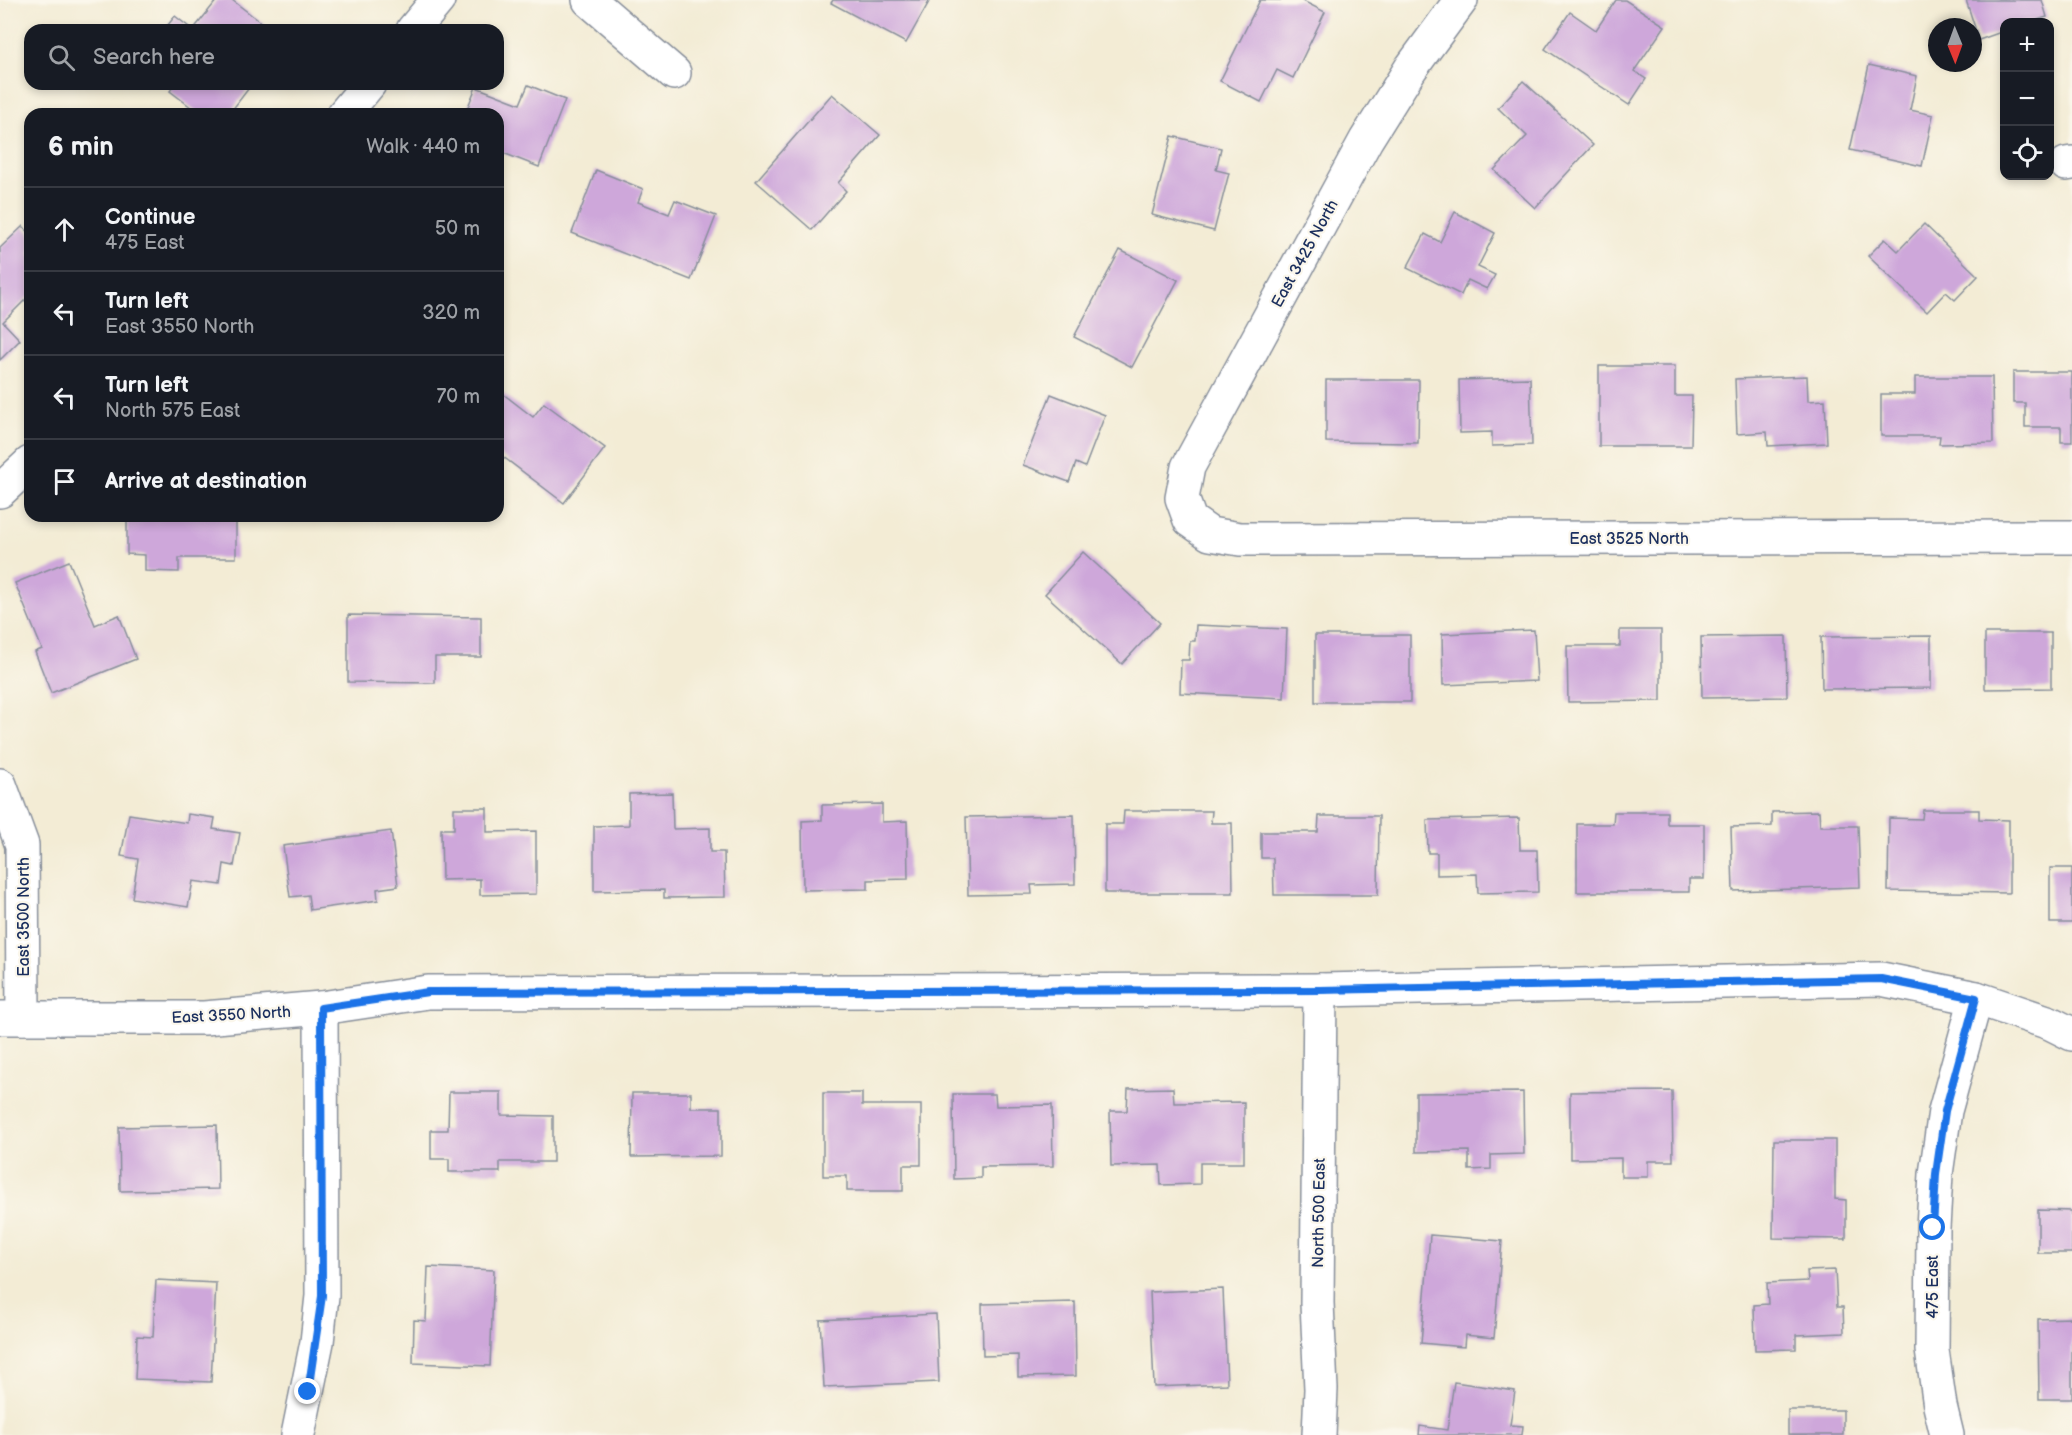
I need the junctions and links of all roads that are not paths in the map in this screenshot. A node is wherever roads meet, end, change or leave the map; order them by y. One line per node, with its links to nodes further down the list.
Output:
1 (438, 0): 4 (street)
2 (589, 0): 5 (street)
3 (1461, 0): 10 (street, East 3425 North)
4 (419, 24)
5 (674, 73)
6 (364, 90): 7 (street)
7 (349, 108)
8 (24, 469): 9 (street)
9 (0, 491)
10 (1190, 520): 11 (street, East 3525 North)
11 (2072, 537)
12 (0, 785): 16 (street, East 3500 North)
13 (1320, 990): 14 (street, East 3550 North); 15 (street, East 3550 North); 19 (street, North 500 East)
14 (1976, 998): 17 (street, East 3550 North); 20 (street, 475 East)
15 (321, 1008): 16 (street, East 3550 North); 18 (street)
16 (12, 1018)
17 (2072, 1034)
18 (298, 1435)
19 (1319, 1435)
20 (1947, 1435)

